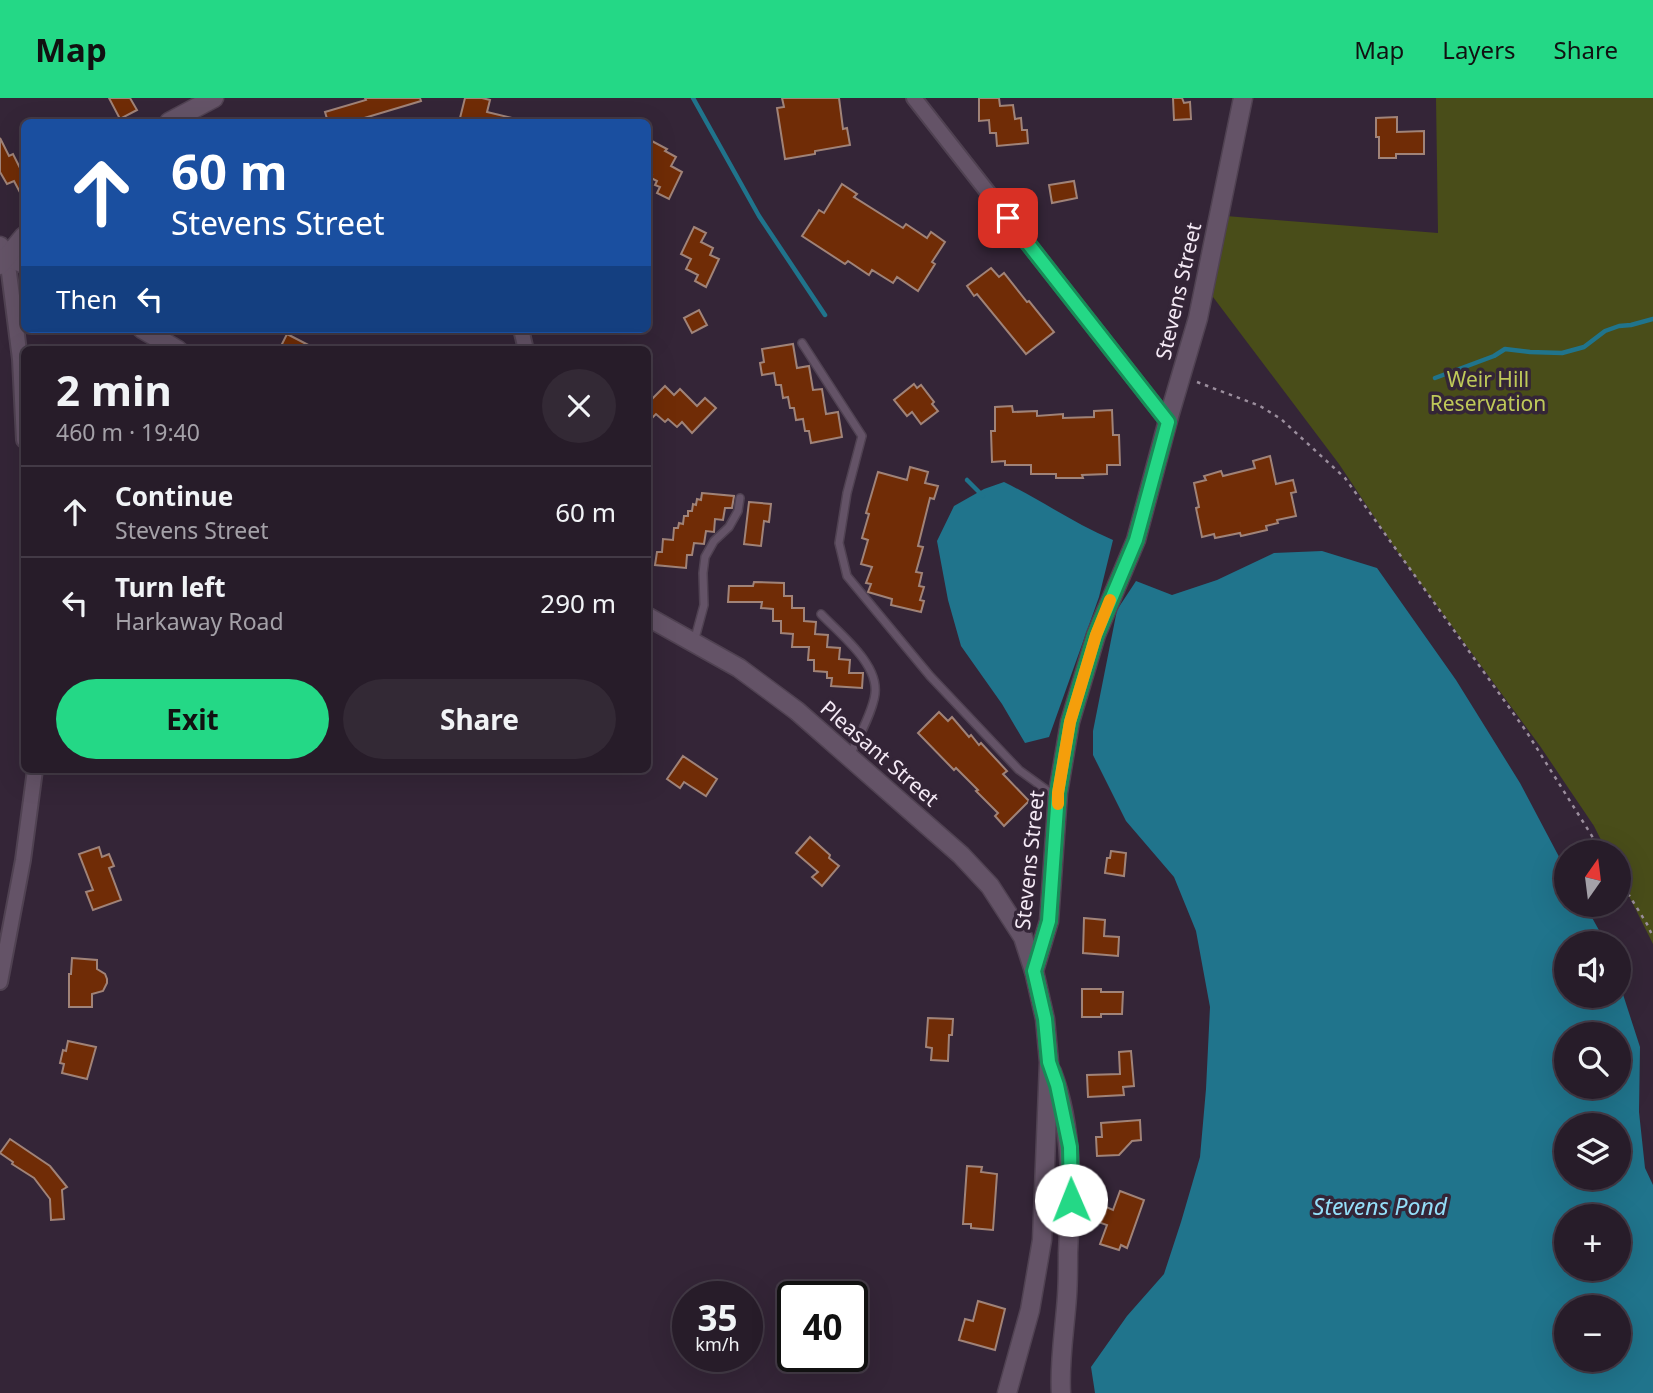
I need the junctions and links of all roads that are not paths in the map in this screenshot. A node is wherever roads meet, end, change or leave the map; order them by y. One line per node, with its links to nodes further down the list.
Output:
1 (214, 98): 4 (street)
2 (914, 98): 12 (street)
3 (1243, 98): 12 (street, Stevens Street)
4 (175, 119)
5 (21, 239): 6 (street)
6 (2, 256): 7 (street); 11 (street)
7 (21, 263)
8 (149, 333): 10 (street)
9 (802, 343): 19 (lane)
10 (171, 346)
11 (21, 379)
12 (1168, 422): 19 (street, Stevens Street)
13 (740, 498): 16 (lane)
14 (821, 614): 17 (lane)
15 (651, 619): 16 (street, Pleasant Street)
16 (694, 643): 17 (street, Pleasant Street)
17 (849, 757): 20 (street, Pleasant Street)
18 (35, 773): 21 (street)
19 (1058, 799): 20 (street, Stevens Street)
20 (1034, 971): 22 (street, Stevens Street)
21 (0, 982)
22 (1049, 1062): 23 (street, Stevens Street); 24 (street)
23 (1007, 1393)
24 (1061, 1393)

